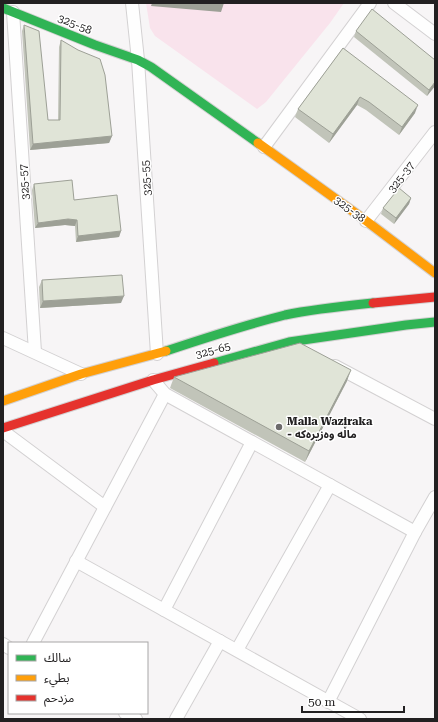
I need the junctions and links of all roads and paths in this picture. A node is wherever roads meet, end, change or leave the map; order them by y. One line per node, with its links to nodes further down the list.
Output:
1 (132, 3): 6 (street, 325-55)
2 (370, 3): 8 (street)
3 (394, 3): 5 (street)
4 (8, 10): 6 (street, 325-58); 16 (street, 325-57)
5 (435, 34)
6 (138, 60): 8 (street, 325-38); 17 (street, 325-55)
7 (435, 132): 9 (street, 325-37)
8 (264, 147): 9 (street, 325-38)
9 (366, 221): 10 (street, 325-38)
10 (435, 273)
11 (435, 297): 17 (street, 325-65)
12 (435, 322): 14 (street, 325-65)
13 (3, 338): 16 (street)
14 (289, 342): 15 (street); 20 (street, 325-65)
15 (303, 349)
16 (35, 352): 19 (street)
17 (156, 354): 19 (street, 325-65)
18 (324, 360): 23 (street)
19 (80, 374): 22 (street, 325-65)
20 (153, 380): 21 (street); 24 (street, 325-65)
21 (165, 394): 26 (street); 29 (street)
22 (3, 401)
23 (435, 419)
24 (3, 428)
25 (3, 431): 29 (street)
26 (252, 442): 27 (street); 32 (street)
27 (330, 485): 30 (street); 35 (street)
28 (435, 497): 30 (street)
29 (105, 507): 31 (street)
30 (415, 532): 36 (street)
31 (76, 561): 32 (street); 34 (street)
32 (164, 610): 33 (street)
33 (220, 641): 35 (street); 39 (street)
34 (34, 642)
35 (237, 650): 36 (street)
36 (328, 702): 40 (street)
37 (127, 714): 38 (street)
38 (136, 719)
39 (176, 719)
40 (360, 719)

